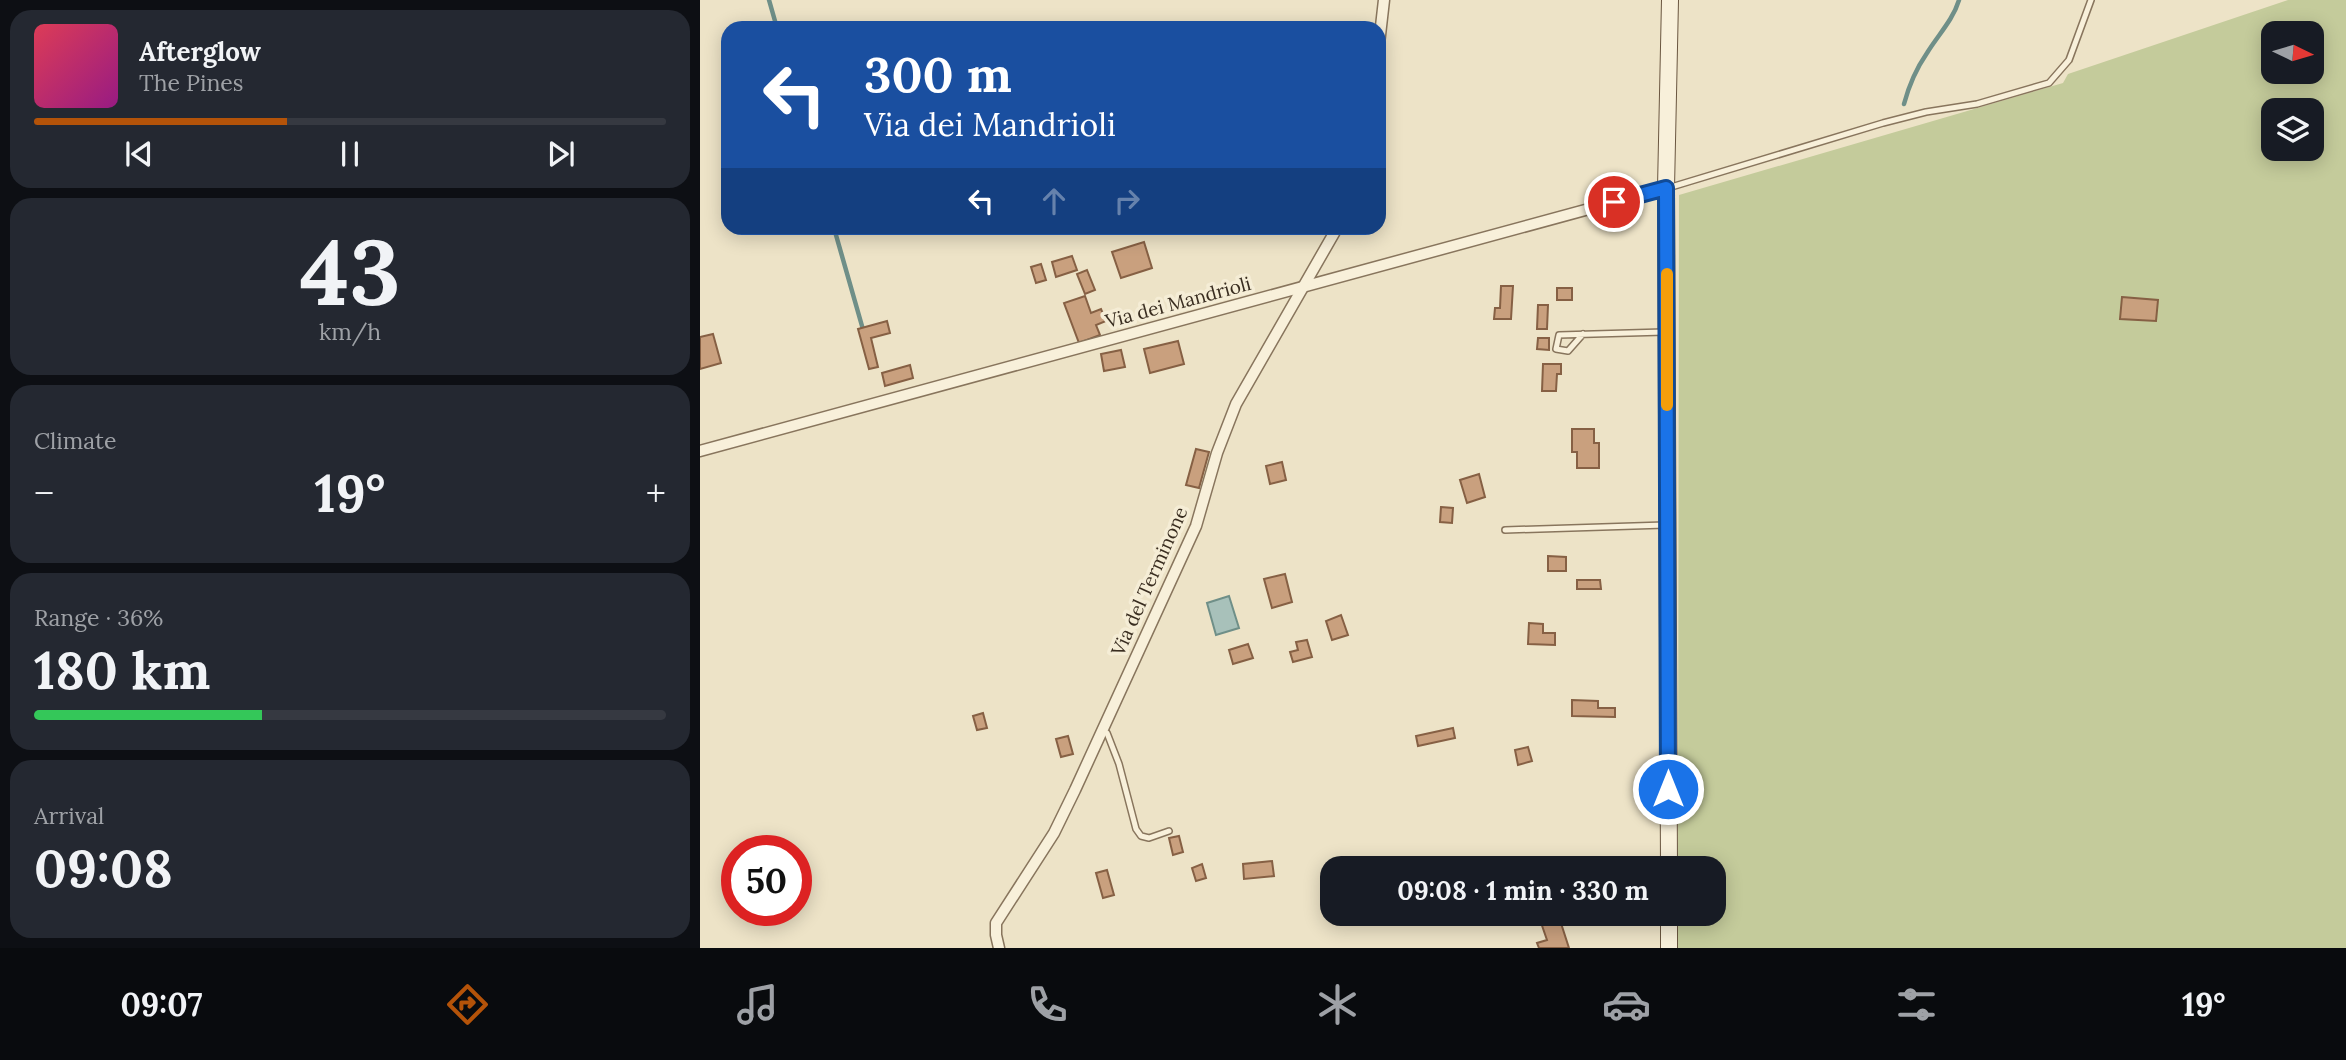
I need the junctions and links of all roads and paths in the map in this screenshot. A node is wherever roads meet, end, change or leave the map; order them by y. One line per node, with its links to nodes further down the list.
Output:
1 (1384, 0): 4 (street)
2 (1671, 0): 5 (main road)
3 (2091, 0): 5 (lane)
4 (1382, 21)
5 (1666, 188): 7 (street, Via dei Mandrioli); 8 (main road)
6 (1333, 235): 7 (street, Via del Terminone)
7 (1304, 286): 10 (street, Via dei Mandrioli); 17 (street, Via del Terminone)
8 (1667, 332): 9 (lane); 11 (main road)
9 (1583, 334): 9 (lane)
10 (700, 451)
11 (1668, 525): 12 (lane); 15 (main road)
12 (1505, 530)
13 (1107, 733): 14 (lane)
14 (1169, 831)
15 (1669, 856)
16 (1669, 926): 18 (main road)
17 (999, 948)
18 (1669, 948)

